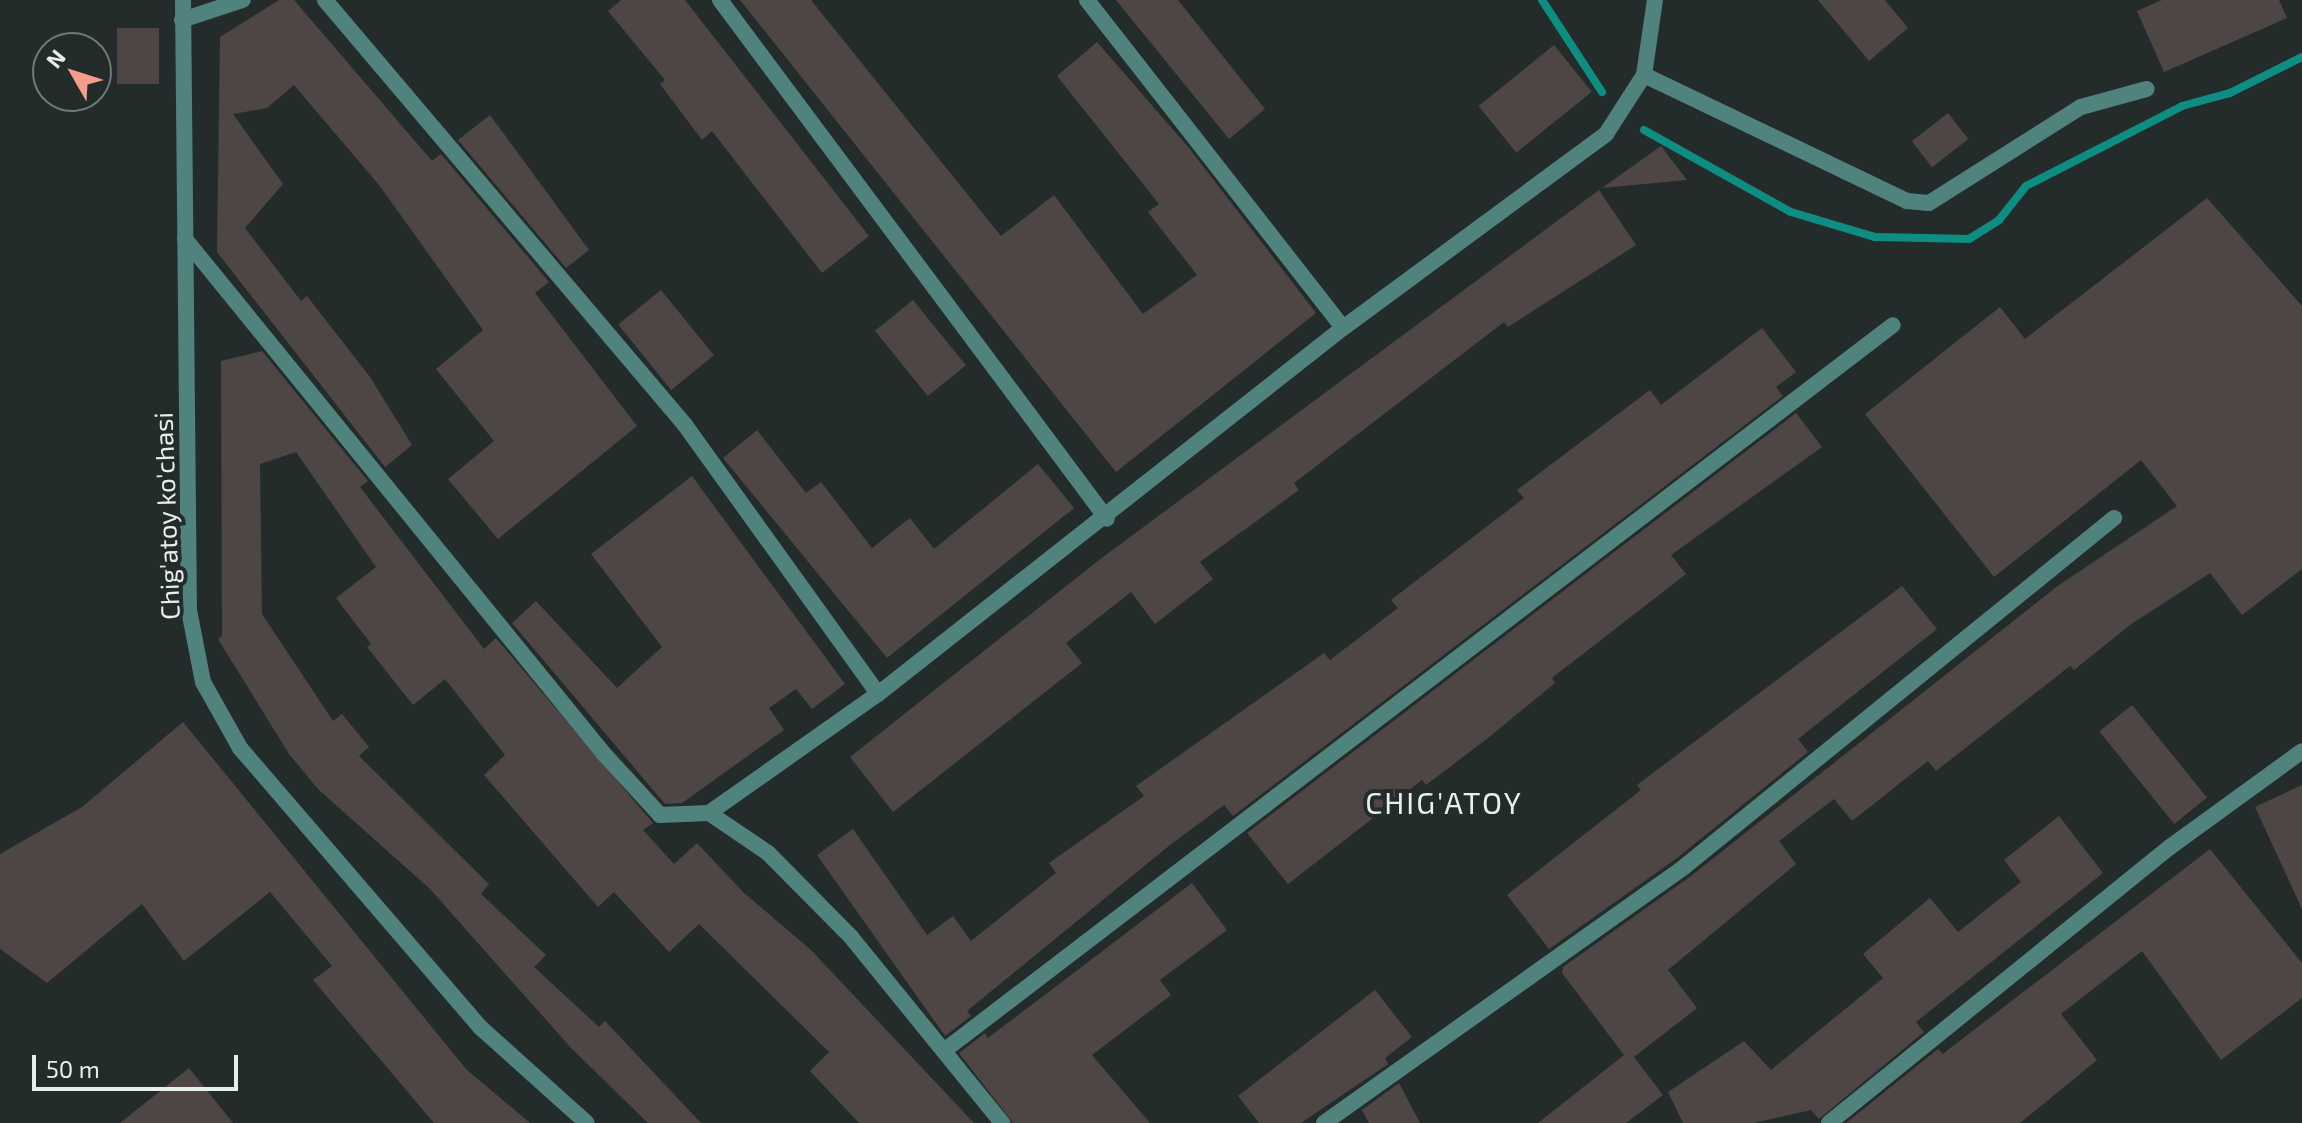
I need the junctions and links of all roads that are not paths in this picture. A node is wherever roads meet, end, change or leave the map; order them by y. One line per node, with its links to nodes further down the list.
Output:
1 (183, 0): 7 (street, Chig'atoy ko'chasi)
2 (243, 0): 7 (street)
3 (325, 0): 15 (street)
4 (720, 0): 14 (street)
5 (1087, 0): 12 (street)
6 (1655, 0): 8 (street)
7 (182, 20): 10 (street, Chig'atoy ko'chasi)
8 (1644, 75): 9 (street); 12 (street)
9 (2147, 89)
10 (185, 239): 17 (street); 19 (street, Chig'atoy ko'chasi)
11 (1893, 325): 18 (street)
12 (1343, 328): 14 (street)
13 (2114, 518): 21 (street)
14 (1107, 519): 15 (street)
15 (878, 694): 17 (street)
16 (2302, 751): 22 (street)
17 (709, 813): 18 (street)
18 (945, 1050): 20 (street)
19 (587, 1123)
20 (1002, 1123)
21 (1324, 1123)
22 (1829, 1123)

